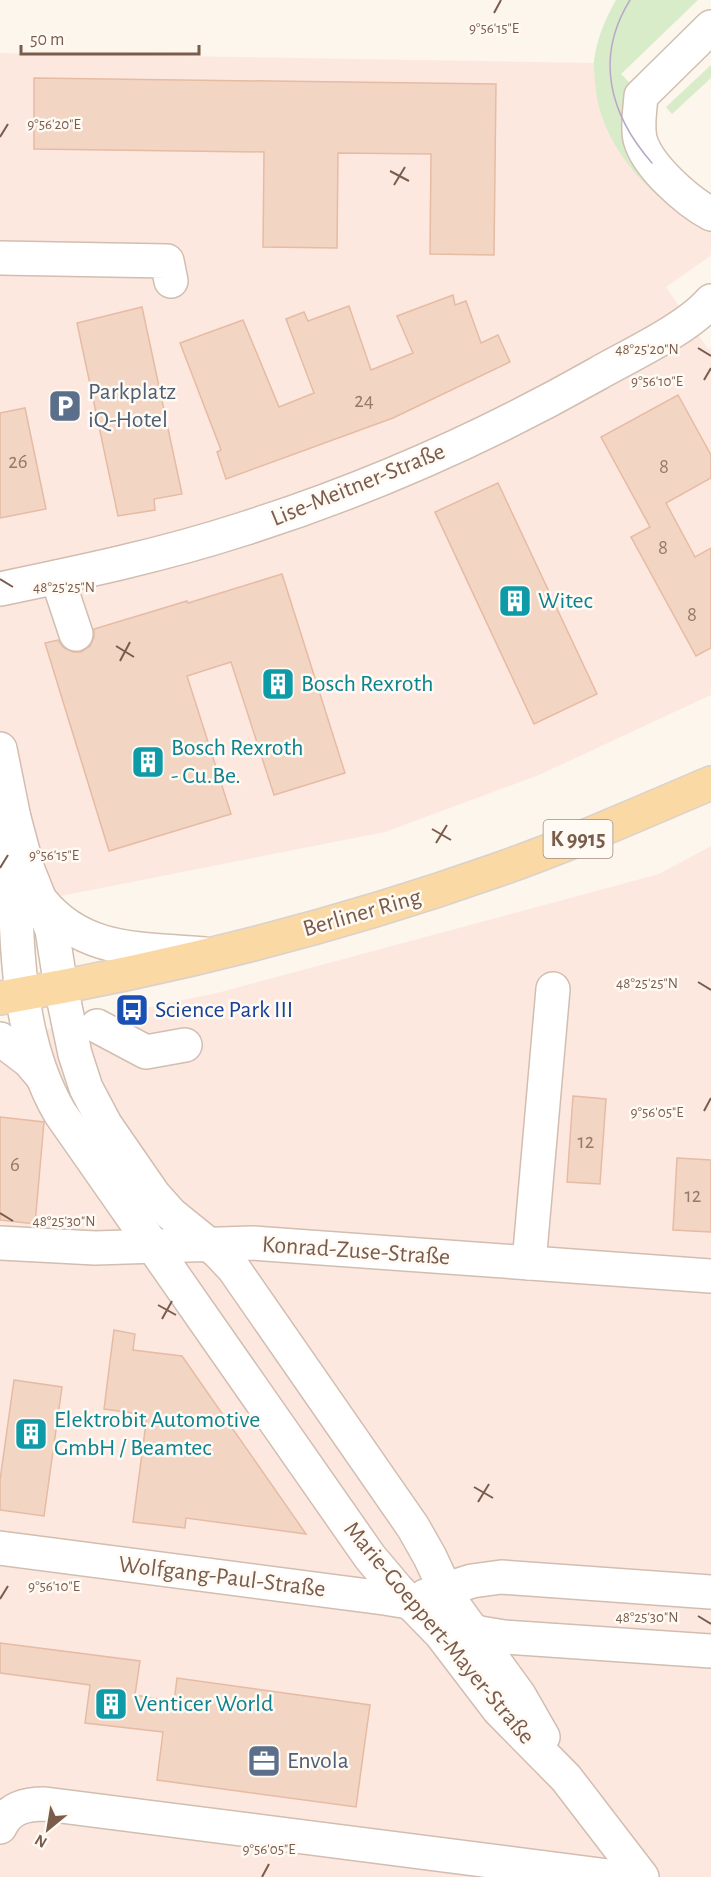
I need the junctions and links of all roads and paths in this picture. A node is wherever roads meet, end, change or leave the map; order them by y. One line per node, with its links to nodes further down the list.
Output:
1 (711, 27): 2 (street)
2 (665, 176): 3 (street); 4 (street)
3 (711, 207)
4 (711, 214)
5 (0, 258): 6 (street)
6 (171, 281)
7 (705, 311): 8 (street, Lise-Meitner-Straße)
8 (57, 577): 9 (street, Lise-Meitner-Straße); 10 (street)
9 (0, 589)
10 (76, 634)
11 (0, 749): 13 (street)
12 (711, 783): 15 (main road, Berliner Ring / K 9915)
13 (14, 818): 14 (street, Marie-Goeppert-Mayer-Straße); 18 (street, Marie-Goeppert-Mayer-Straße)
14 (39, 899): 15 (street); 16 (street, Marie-Goeppert-Mayer-Straße)
15 (209, 955): 16 (main road, Berliner Ring / K 9915)
16 (61, 987): 18 (main road, Berliner Ring); 24 (street, Marie-Goeppert-Mayer-Straße)
17 (553, 989): 26 (street)
18 (12, 996): 22 (street, Marie-Goeppert-Mayer-Straße)
19 (97, 1026): 21 (street)
20 (0, 1039): 22 (street)
21 (184, 1058)
22 (41, 1075): 25 (street, Marie-Goeppert-Mayer-Straße)
23 (0, 1243): 25 (street, Konrad-Zuse-Straße)
24 (208, 1243): 25 (street, Konrad-Zuse-Straße); 26 (street, Konrad-Zuse-Straße); 29 (street, Marie-Goeppert-Mayer-Straße)
25 (152, 1245): 31 (street, Marie-Goeppert-Mayer-Straße)
26 (529, 1263): 27 (street, Konrad-Zuse-Straße)
27 (711, 1276)
28 (0, 1548): 31 (street, Wolfgang-Paul-Straße)
29 (445, 1590): 30 (street, Wolfgang-Paul-Straße); 31 (street, Wolfgang-Paul-Straße); 32 (street, Marie-Goeppert-Mayer-Straße)
30 (711, 1592)
31 (409, 1602): 32 (street, Wolfgang-Paul-Straße); 34 (street, Marie-Goeppert-Mayer-Straße)
32 (471, 1630): 33 (street, Wolfgang-Paul-Straße); 34 (street, Marie-Goeppert-Mayer-Straße)
33 (711, 1651)
34 (566, 1778): 37 (street, Marie-Goeppert-Mayer-Straße)
35 (0, 1827): 36 (street)
36 (616, 1877)
37 (642, 1877)

